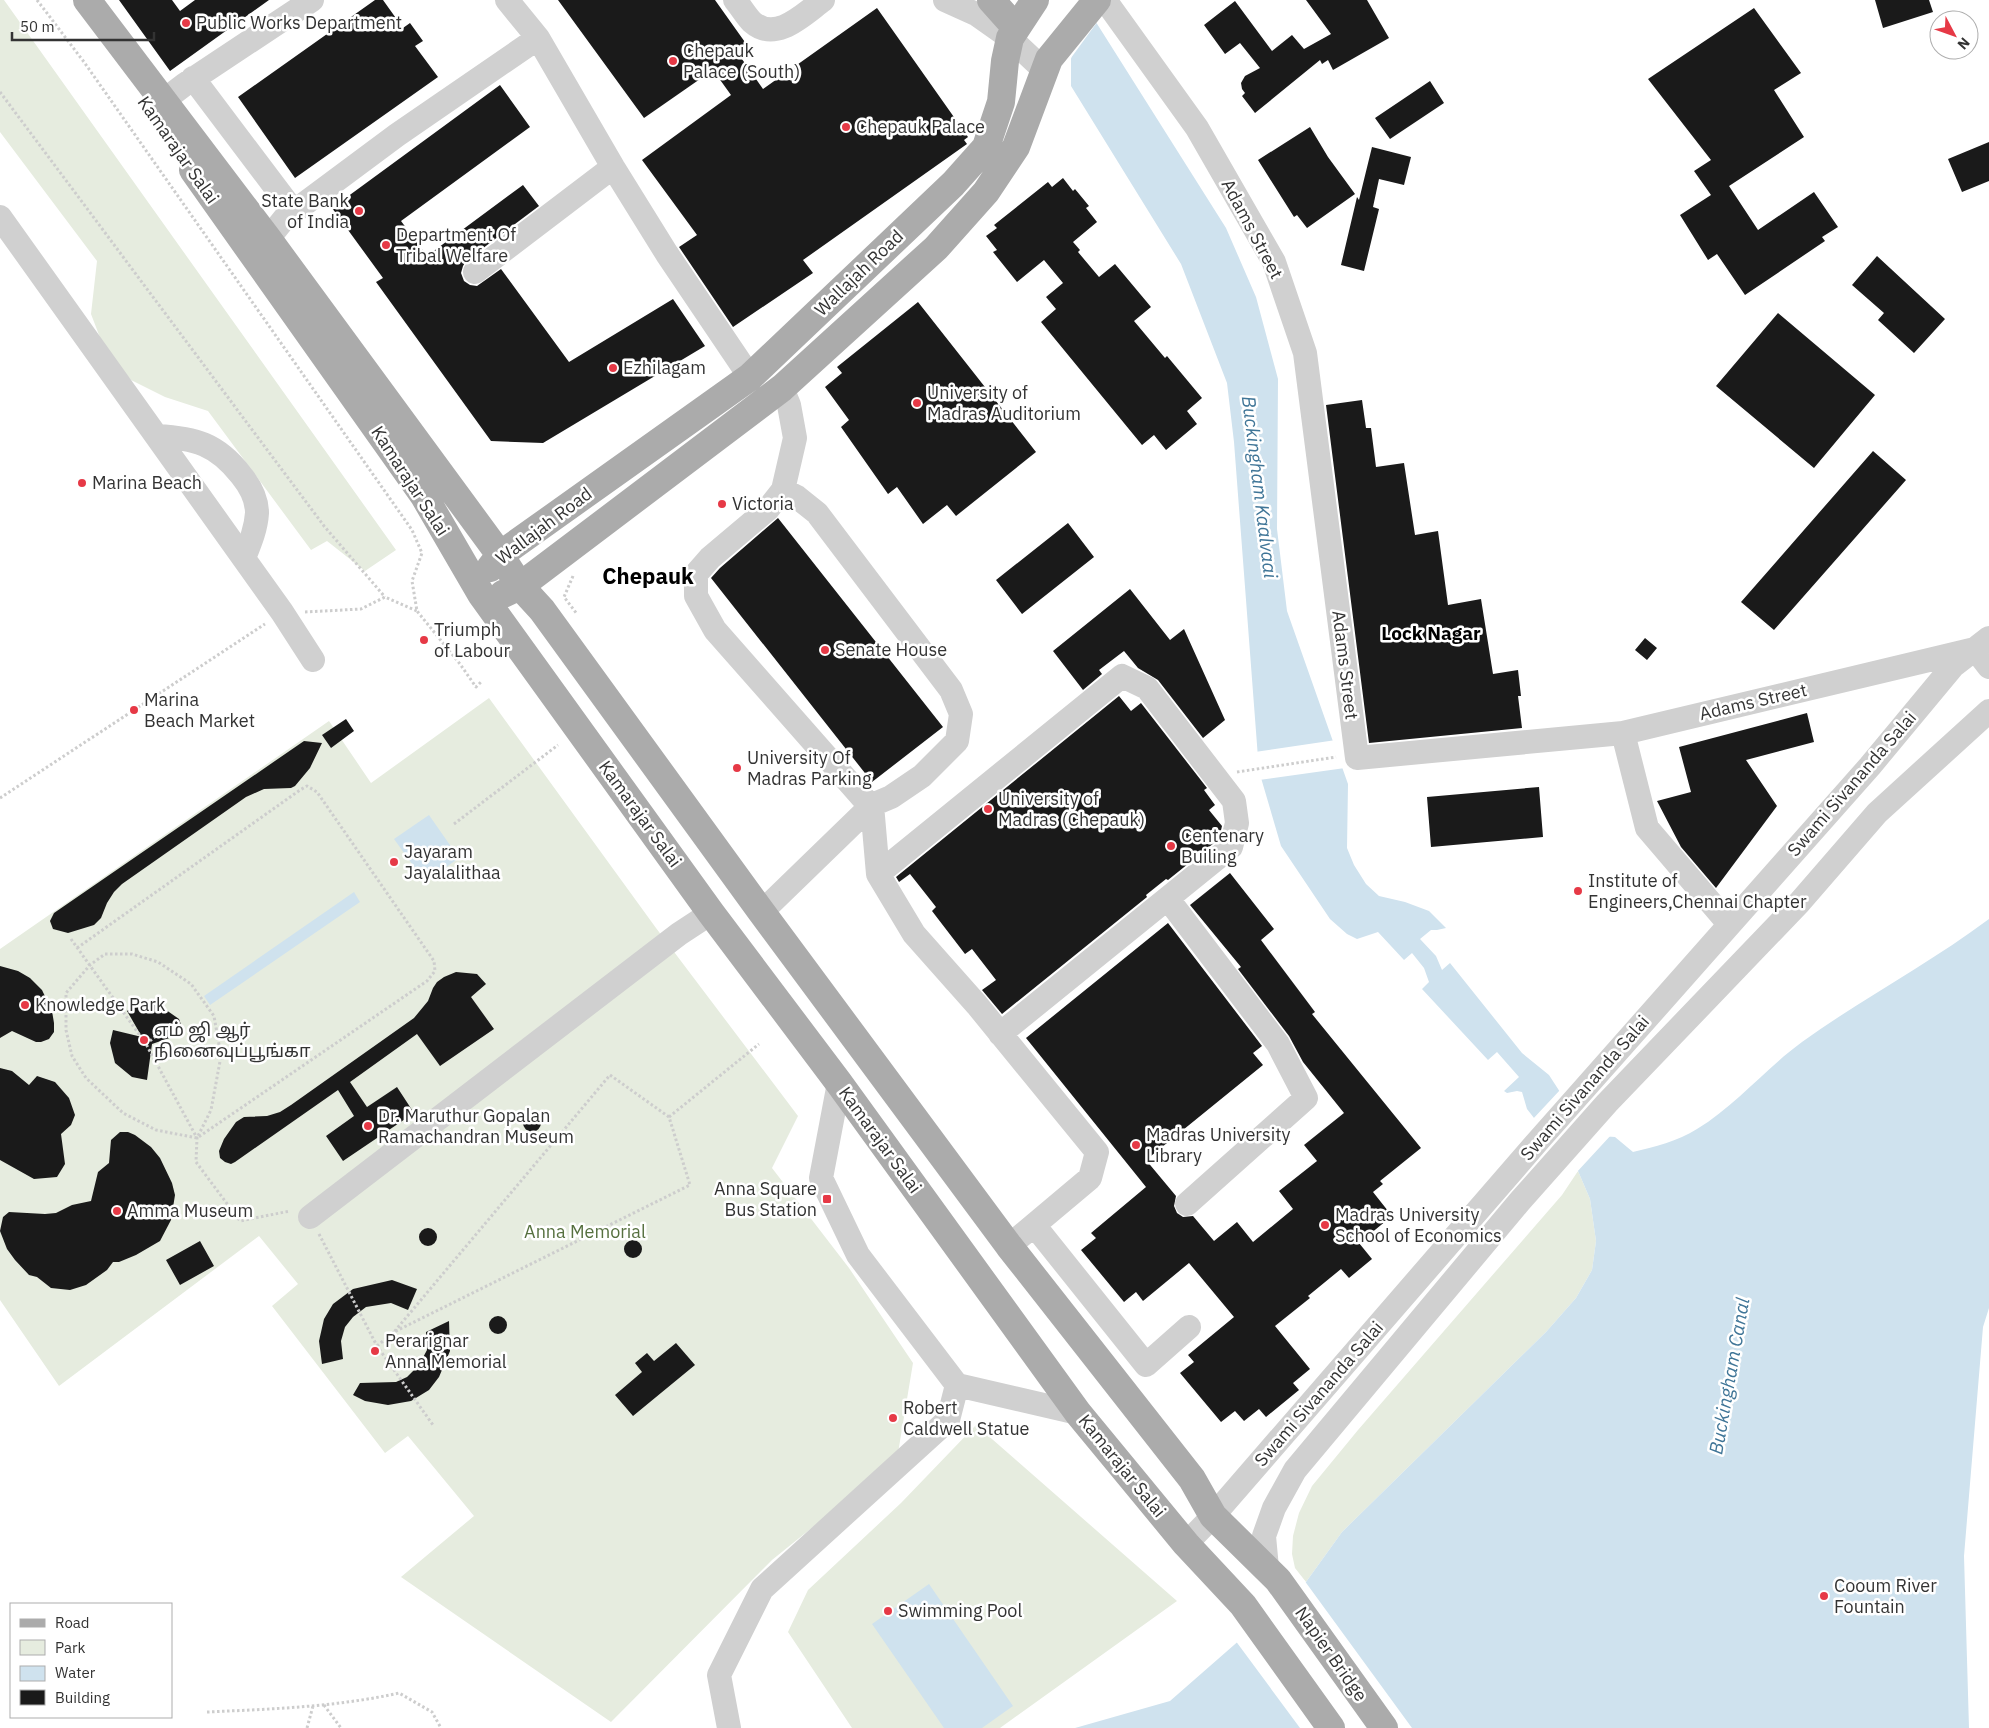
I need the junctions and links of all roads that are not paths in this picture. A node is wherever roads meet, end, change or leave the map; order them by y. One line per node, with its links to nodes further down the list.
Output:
1 (69, 0): 19 (main road, Kamarajar Salai)
2 (87, 0): 15 (main road, Kamarajar Salai)
3 (312, 0): 14 (street)
4 (507, 0): 12 (street)
5 (735, 0): 6 (street)
6 (823, 0)
7 (944, 0): 11 (street)
8 (991, 0): 11 (main road)
9 (1098, 0): 13 (main road, Wallajah Road)
10 (1105, 0): 32 (street, Adams Street)
11 (1020, 21): 13 (street); 21 (main road, Wallajah Road)
12 (538, 38): 16 (street); 17 (street)
13 (1047, 65): 22 (main road, Wallajah Road)
14 (194, 78): 15 (street); 17 (street)
15 (163, 101): 19 (main road, Kamarajar Salai)
16 (613, 167): 20 (street); 21 (street)
17 (294, 212): 19 (street)
18 (0, 217): 23 (street)
19 (260, 246): 25 (main road, Kamarajar Salai); 28 (main road, Kamarajar Salai)
20 (475, 272)
21 (750, 377): 25 (main road, Wallajah Road)
22 (782, 388): 24 (street); 27 (main road, Wallajah Road)
23 (157, 436): 26 (street); 26 (street)
24 (783, 490): 33 (street); 33 (street)
25 (500, 555): 27 (main road, Kamarajar Salai); 28 (main road, Wallajah Road)
26 (244, 558): 30 (street)
27 (520, 586): 28 (main road, Wallajah Road); 36 (main road, Kamarajar Salai)
28 (481, 594): 37 (main road, Kamarajar Salai)
29 (1984, 652): 32 (street, Adams Street); 38 (street, Swami Sivananda Salai)
30 (312, 660)
31 (1989, 711): 50 (street, Swami Sivananda Salai)
32 (1623, 733): 38 (street)
33 (872, 805): 34 (street); 36 (street)
34 (878, 874): 35 (street); 39 (street)
35 (1168, 898): 39 (street); 41 (street)
36 (760, 910): 44 (main road, Kamarajar Salai)
37 (712, 913): 40 (main road, Kamarajar Salai); 42 (street)
38 (1729, 924): 48 (street, Swami Sivananda Salai)
39 (1000, 1034): 43 (street)
40 (839, 1083): 46 (street); 47 (main road, Kamarajar Salai)
41 (1187, 1204)
42 (310, 1217)
43 (1034, 1224): 44 (street); 45 (street)
44 (1008, 1246): 48 (main road, Kamarajar Salai)
45 (1189, 1327)
46 (957, 1385): 47 (street); 51 (street)
47 (1078, 1413): 49 (main road, Kamarajar Salai)
48 (1213, 1516): 49 (street, Swami Sivananda Salai); 50 (main road, Kamarajar Salai)
49 (1186, 1544): 52 (main road, Kamarajar Salai)
50 (1273, 1574): 53 (main road, Napier Bridge)
51 (729, 1728)
52 (1331, 1728)
53 (1384, 1728)

